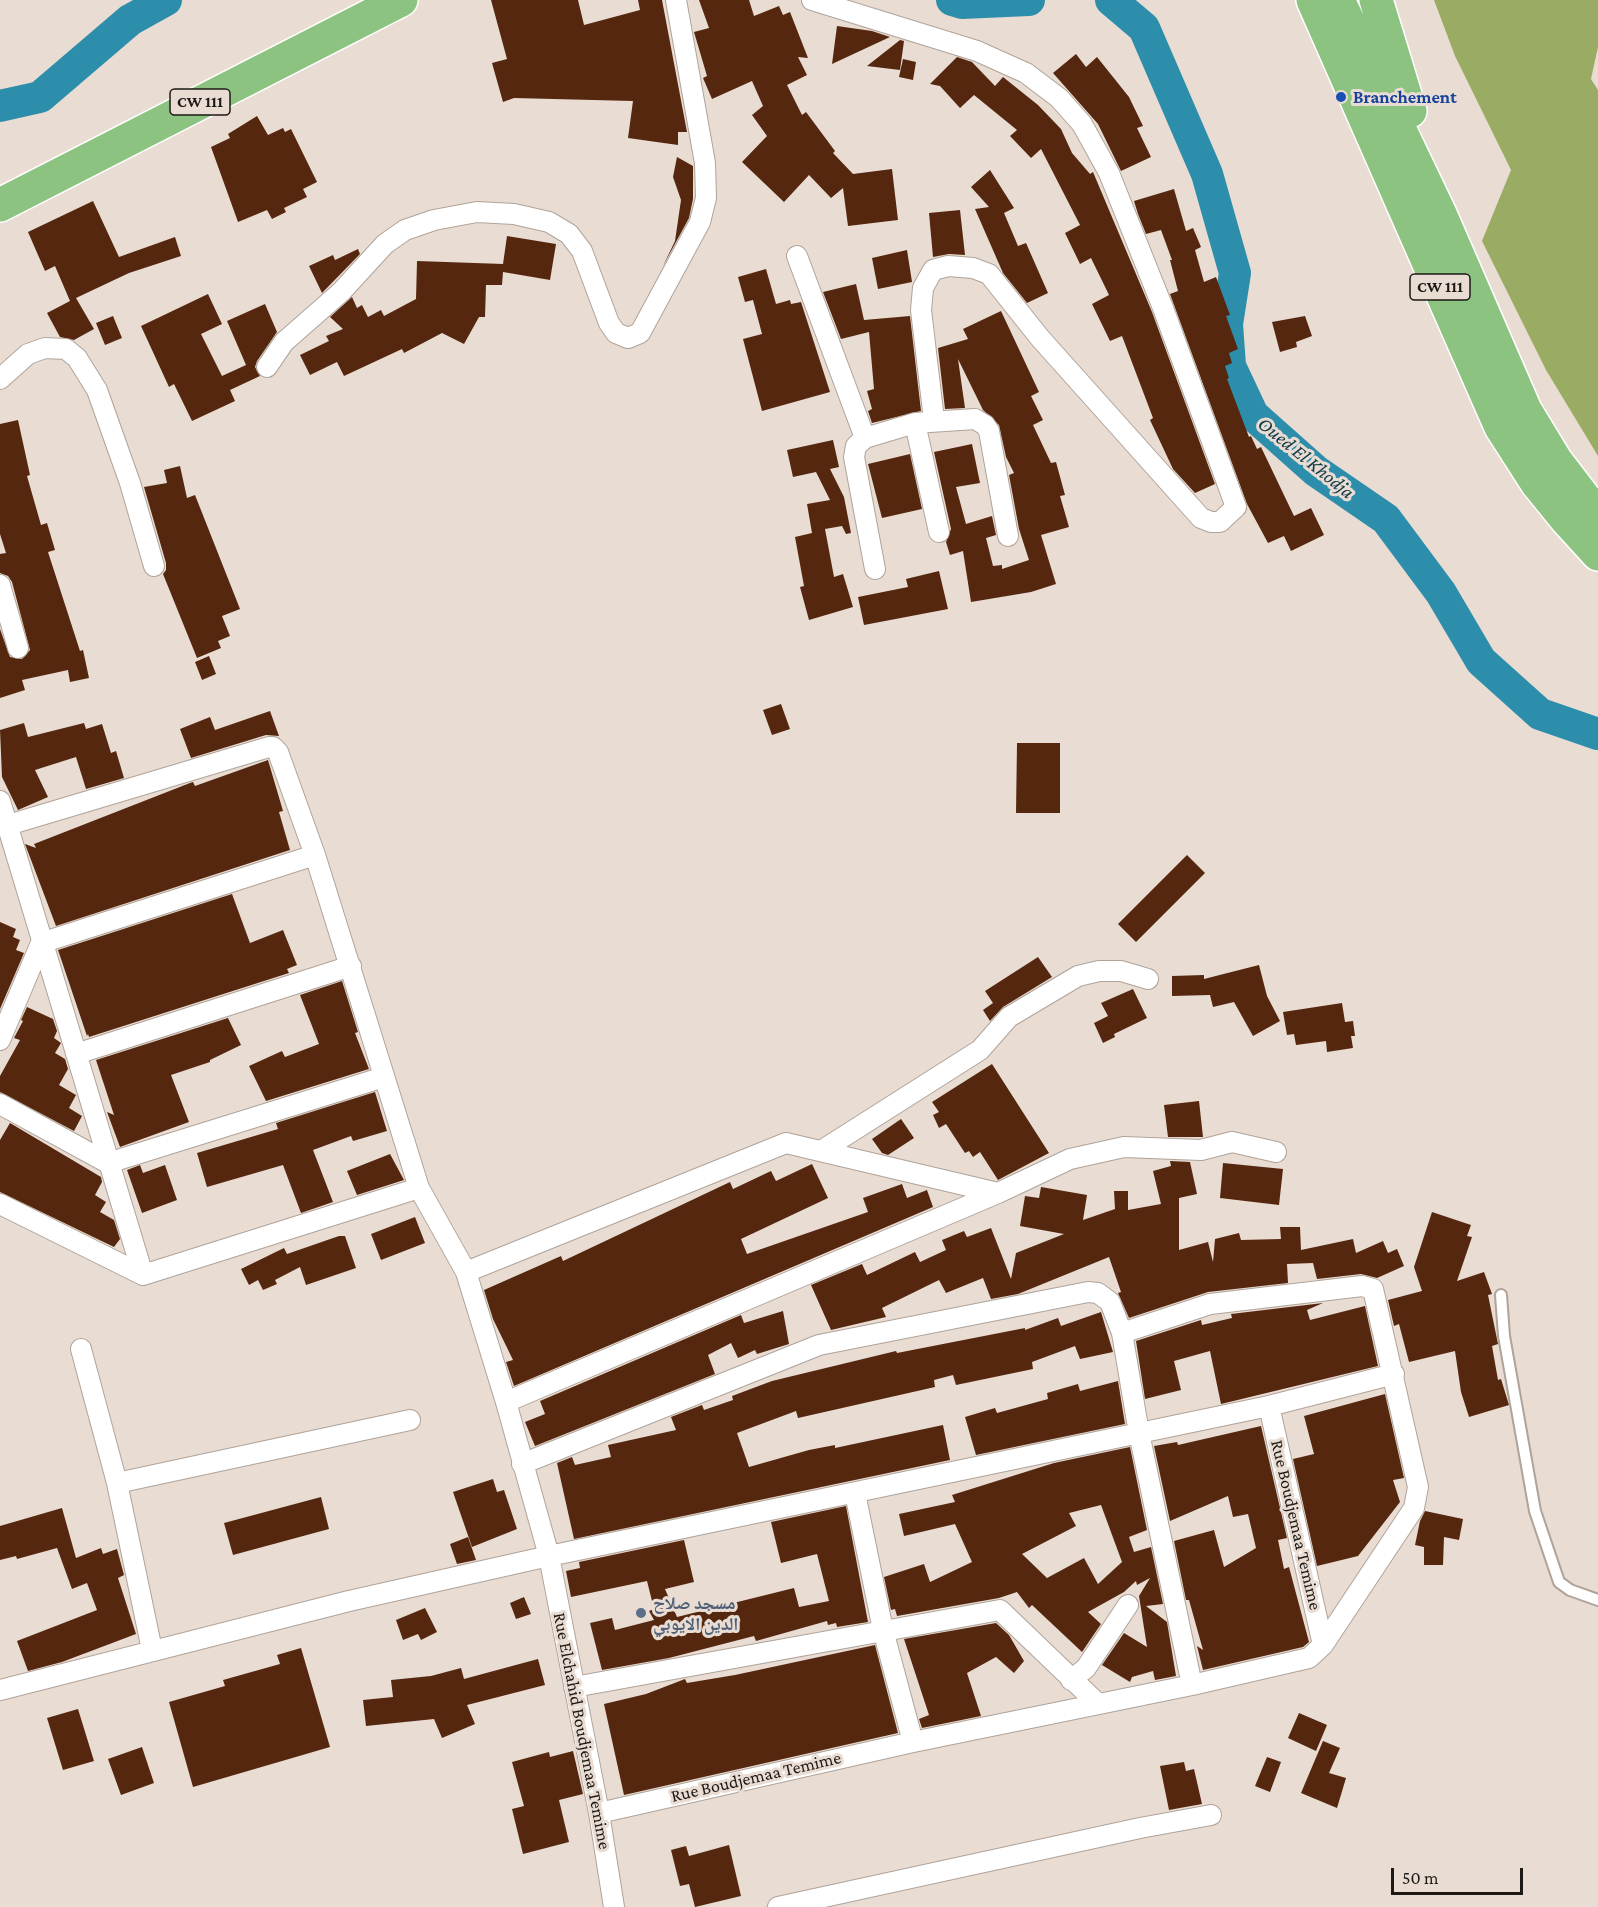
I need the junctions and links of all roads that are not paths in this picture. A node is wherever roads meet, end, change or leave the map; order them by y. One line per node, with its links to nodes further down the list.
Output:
1 (356, 0): 8 (highway, CW 111)
2 (401, 0): 9 (highway, CW 111)
3 (676, 0): 12 (street)
4 (812, 0): 14 (street)
5 (1313, 0): 19 (highway, CW 111)
6 (1338, 0): 10 (highway)
7 (1376, 0): 10 (highway)
8 (0, 180)
9 (0, 205)
10 (1440, 214): 16 (highway)
11 (797, 255): 15 (street)
12 (267, 367)
13 (0, 379): 20 (street)
14 (925, 422): 15 (street); 17 (street); 18 (street)
15 (865, 438): 21 (street)
16 (1598, 516)
17 (939, 532)
18 (1008, 536)
19 (1598, 554)
20 (154, 566)
21 (875, 569)
22 (0, 585): 23 (street)
23 (18, 648)
24 (0, 801): 25 (street)
25 (4, 823): 26 (street, Rue Elchahid Boudjemaa Temime); 27 (street)
26 (315, 855): 27 (street); 28 (street, Rue Elchahid Boudjemaa Temime)
27 (41, 943): 30 (street); 31 (street)
28 (351, 966): 31 (street); 32 (street, Rue Elchahid Boudjemaa Temime)
29 (1148, 979): 34 (street)
30 (0, 1040)
31 (76, 1054): 36 (street)
32 (384, 1077): 36 (street); 37 (street, Rue Elchahid Boudjemaa Temime)
33 (0, 1104): 36 (street)
34 (821, 1151): 38 (street); 40 (street)
35 (1276, 1152): 38 (street)
36 (108, 1163): 41 (street)
37 (420, 1188): 40 (street, Rue Elchahid Boudjemaa Temime); 41 (street)
38 (998, 1193): 46 (street)
39 (0, 1204): 41 (street)
40 (466, 1272): 46 (street, Rue Elchahid Boudjemaa Temime)
41 (143, 1275)
42 (1501, 1295): 54 (lane)
43 (1122, 1333): 45 (street, Rue Boudjemaa Temime); 49 (street); 50 (street)
44 (81, 1349): 51 (street)
45 (1394, 1374): 47 (street); 57 (street, Rue Boudjemaa Temime)
46 (506, 1402): 50 (street, Rue Elchahid Boudjemaa Temime)
47 (1269, 1406): 49 (street); 57 (street, Rue Boudjemaa Temime)
48 (410, 1420): 51 (street)
49 (1139, 1433): 52 (street); 60 (street)
50 (522, 1464): 53 (street, Rue Elchahid Boudjemaa Temime)
51 (117, 1483): 58 (street)
52 (855, 1493): 53 (street); 56 (street)
53 (549, 1556): 58 (street); 61 (street, Rue Elchahid Boudjemaa Temime)
54 (1598, 1600)
55 (1128, 1605): 59 (street)
56 (883, 1630): 59 (street); 61 (street); 64 (street)
57 (1323, 1645): 60 (street, Rue Boudjemaa Temime)
58 (153, 1650): 62 (street)
59 (1071, 1680): 63 (street)
60 (1192, 1685): 63 (street, Rue Boudjemaa Temime)
61 (574, 1687): 65 (street, Rue Elchahid Boudjemaa Temime)
62 (0, 1690)
63 (1097, 1703): 64 (street, Rue Boudjemaa Temime)
64 (913, 1742): 65 (street, Rue Boudjemaa Temime)
65 (599, 1813): 67 (street, Rue Elchahid Boudjemaa Temime)
66 (1211, 1815): 68 (street)
67 (614, 1907)
68 (778, 1907)

